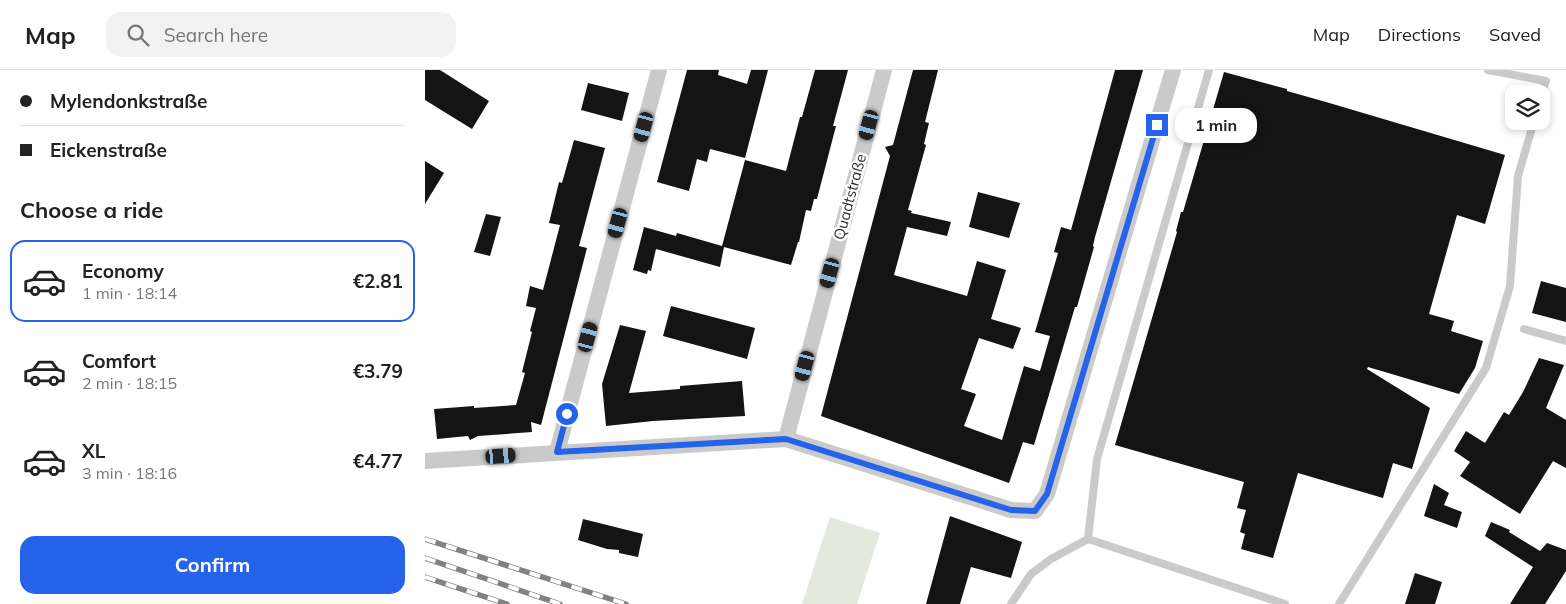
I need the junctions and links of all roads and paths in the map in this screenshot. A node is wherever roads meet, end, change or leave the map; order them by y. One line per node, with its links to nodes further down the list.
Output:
1 (659, 70): 11 (street)
2 (884, 70): 10 (street, Quadtstraße)
3 (1173, 70): 10 (street)
4 (1209, 70): 13 (lane)
5 (1488, 70): 6 (lane)
6 (1544, 85)
7 (1531, 130): 16 (lane)
8 (1524, 329): 9 (lane)
9 (1566, 341)
10 (786, 439): 11 (street)
11 (557, 452): 12 (street)
12 (425, 461)
13 (1088, 539): 14 (lane); 15 (lane)
14 (1011, 604)
15 (1285, 604)
16 (1339, 604)

